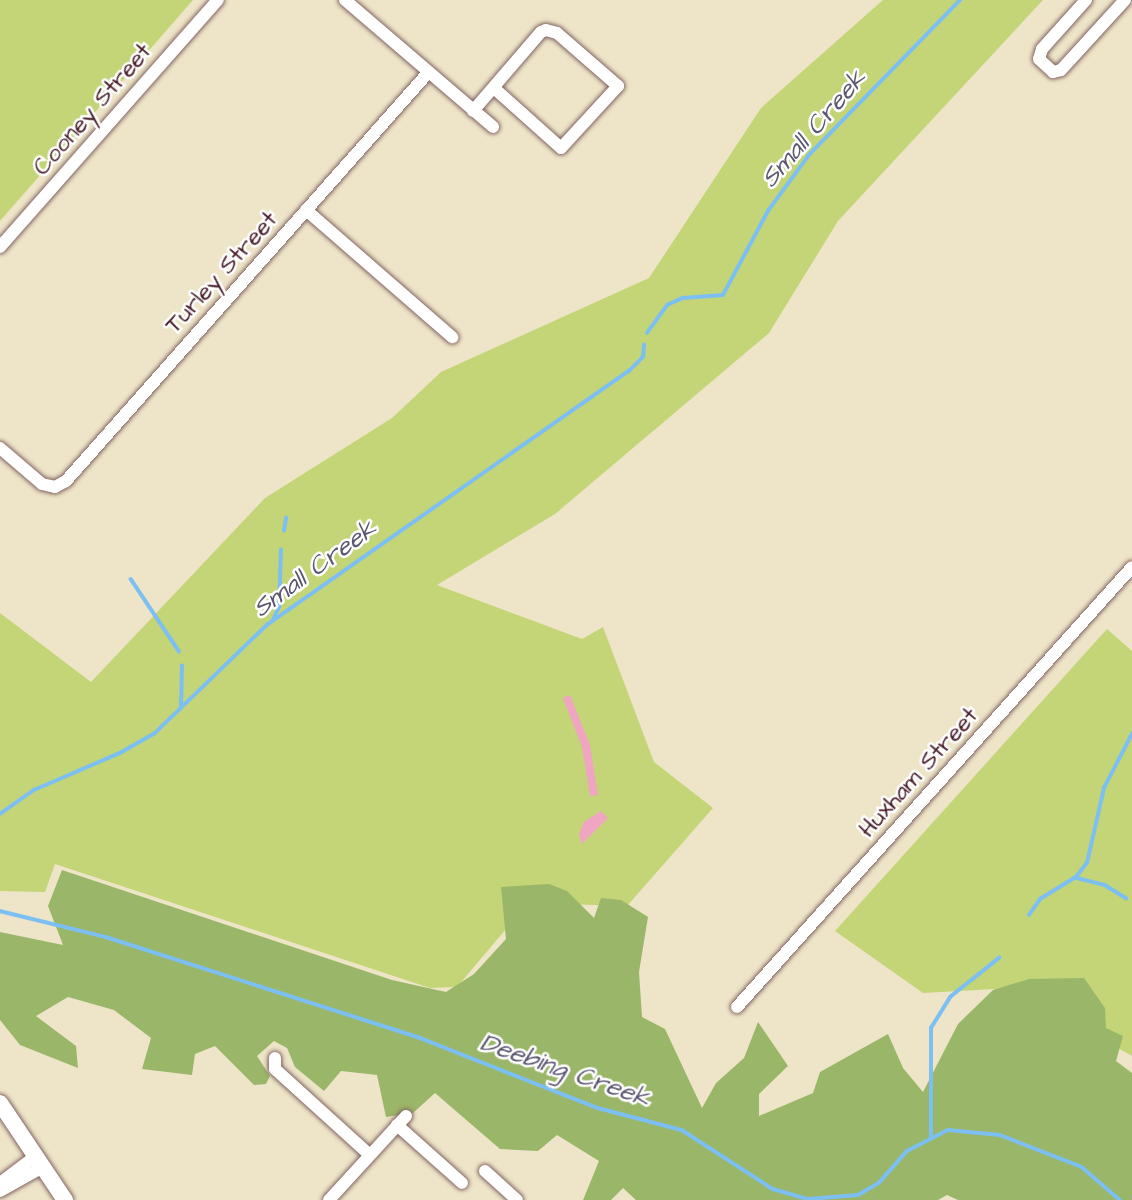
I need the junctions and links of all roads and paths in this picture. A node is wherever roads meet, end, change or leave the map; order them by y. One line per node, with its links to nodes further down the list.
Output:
1 (218, 0): 10 (street, Cooney Street)
2 (1086, 0): 3 (street)
3 (1125, 0)
4 (352, 2): 5 (street)
5 (427, 74): 7 (street); 9 (street, Turley Street)
6 (494, 88): 6 (street); 7 (street)
7 (473, 111): 8 (street)
8 (493, 127)
9 (306, 210): 11 (street); 12 (street, Turley Street)
10 (0, 247)
11 (452, 337)
12 (0, 448)
13 (1132, 567): 14 (street, Huxham Street)
14 (737, 1007)
15 (275, 1058): 17 (street)
16 (0, 1102): 18 (main road)
17 (370, 1155): 21 (street); 24 (street)
18 (37, 1163): 20 (street); 22 (street); 23 (main road)
19 (485, 1171): 25 (street)
20 (0, 1183)
21 (462, 1183)
22 (0, 1191)
23 (65, 1200)
24 (329, 1200)
25 (517, 1200)

